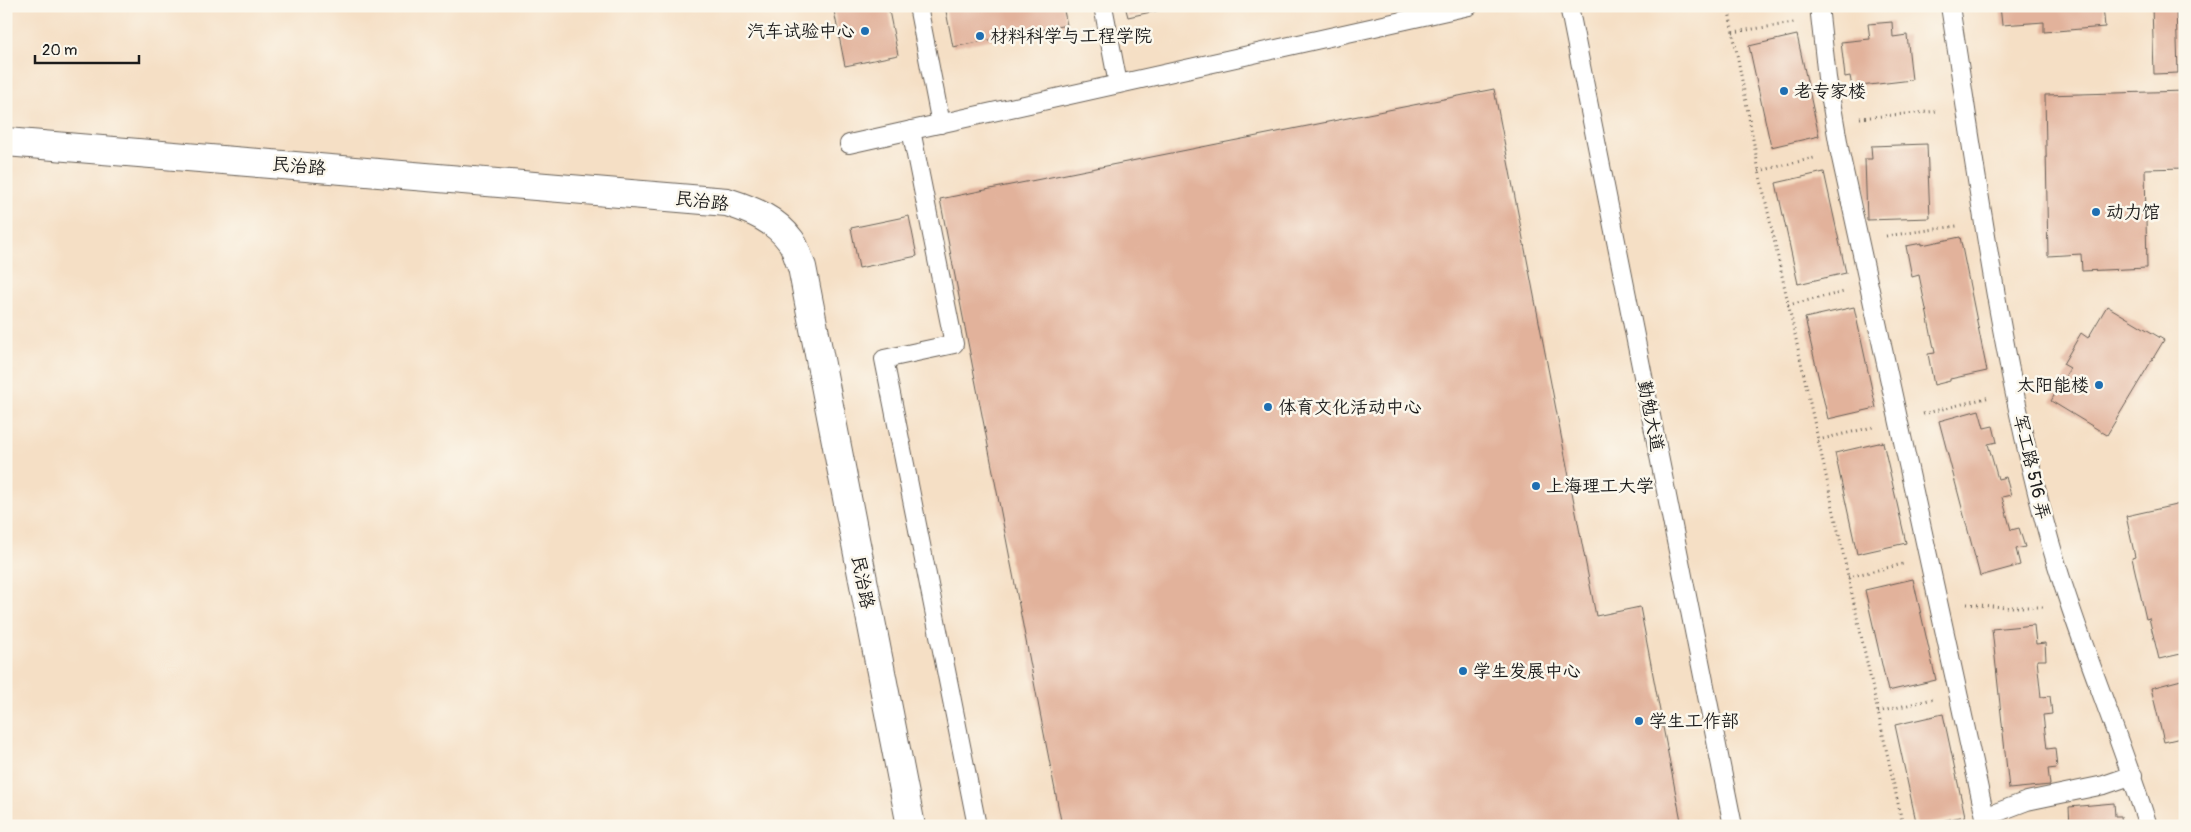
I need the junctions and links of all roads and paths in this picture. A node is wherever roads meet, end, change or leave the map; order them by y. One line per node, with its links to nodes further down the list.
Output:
1 (918, 6): 12 (lane)
2 (1103, 6): 9 (lane)
3 (1469, 6): 9 (lane)
4 (1569, 6): 32 (lane, 勤勉大道)
5 (1728, 6): 8 (path)
6 (1950, 6): 10 (lane, 军工路 516 弄)
7 (1820, 12): 8 (path); 11 (lane)
8 (1733, 32): 17 (path)
9 (1118, 84): 12 (lane)
10 (1966, 108): 11 (path); 18 (lane, 军工路 516 弄)
11 (1834, 121): 16 (lane)
12 (941, 124): 13 (lane)
13 (911, 130): 15 (lane); 31 (lane)
14 (6, 142): 30 (street, 民治路)
15 (849, 144)
16 (1840, 153): 17 (path); 19 (lane)
17 (1759, 171): 21 (path)
18 (1985, 222): 19 (path); 25 (lane, 军工路 516 弄)
19 (1858, 240): 20 (lane)
20 (1868, 287): 21 (path); 22 (lane)
21 (1788, 304): 23 (path)
22 (1928, 558): 23 (path); 24 (lane)
23 (1848, 577): 27 (path)
24 (1937, 599): 25 (path); 26 (lane)
25 (2071, 605): 28 (lane, 军工路 516 弄)
26 (1958, 693): 27 (path); 29 (lane)
27 (1878, 712): 33 (path)
28 (2132, 775): 29 (lane); 34 (lane, 军工路 516 弄)
29 (1986, 821)
30 (911, 826)
31 (977, 826)
32 (1733, 826)
33 (1903, 826)
34 (2148, 826)

